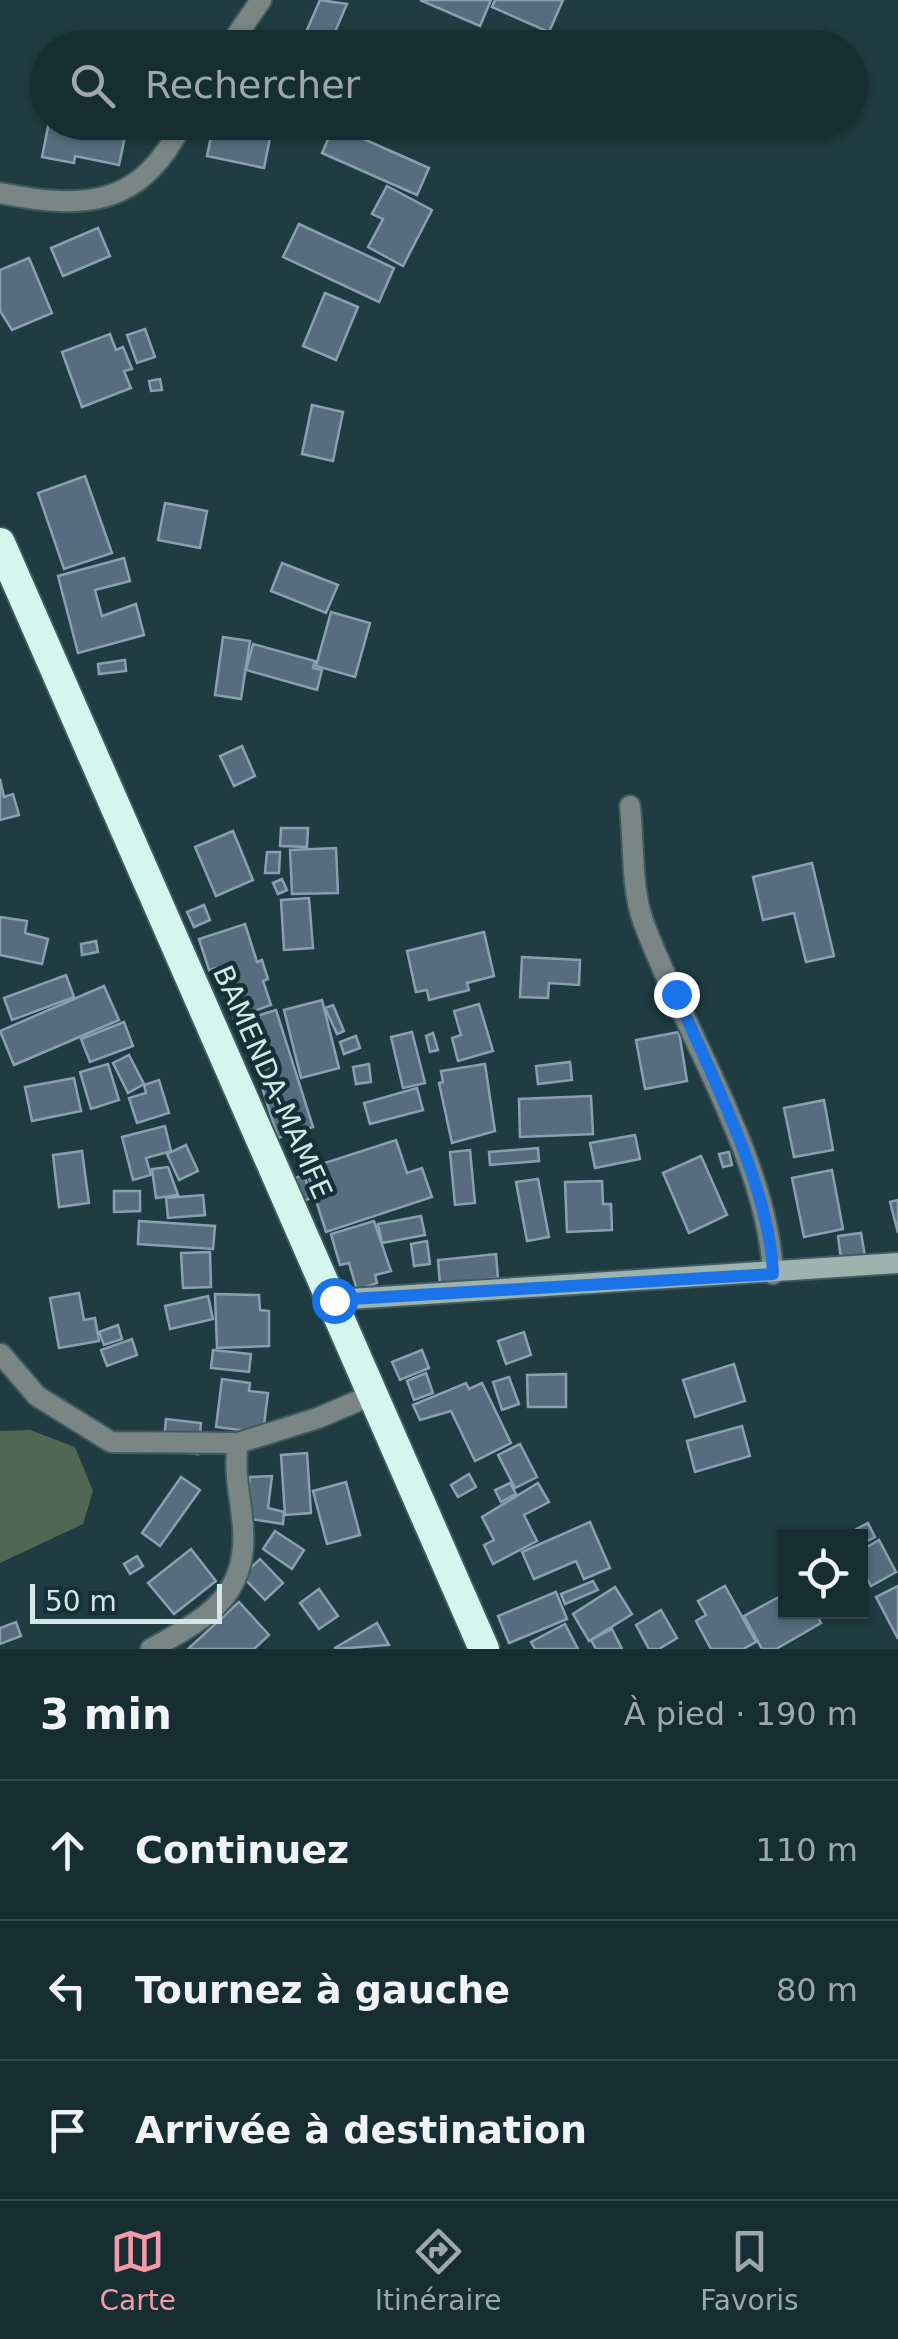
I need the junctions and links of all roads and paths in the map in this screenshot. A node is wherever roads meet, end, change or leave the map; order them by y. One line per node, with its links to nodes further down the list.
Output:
1 (261, 0): 2 (street)
2 (240, 30)
3 (174, 140): 4 (street)
4 (0, 193)
5 (0, 543): 9 (highway, BAMENDA-MAMFE)
6 (630, 806): 8 (street)
7 (898, 1264): 8 (street)
8 (773, 1274): 9 (street)
9 (334, 1300): 11 (highway, BAMENDA-MAMFE)
10 (2, 1354): 12 (street)
11 (372, 1396): 12 (street); 14 (highway, BAMENDA-MAMFE)
12 (238, 1443): 13 (street)
13 (151, 1649)
14 (484, 1649)

